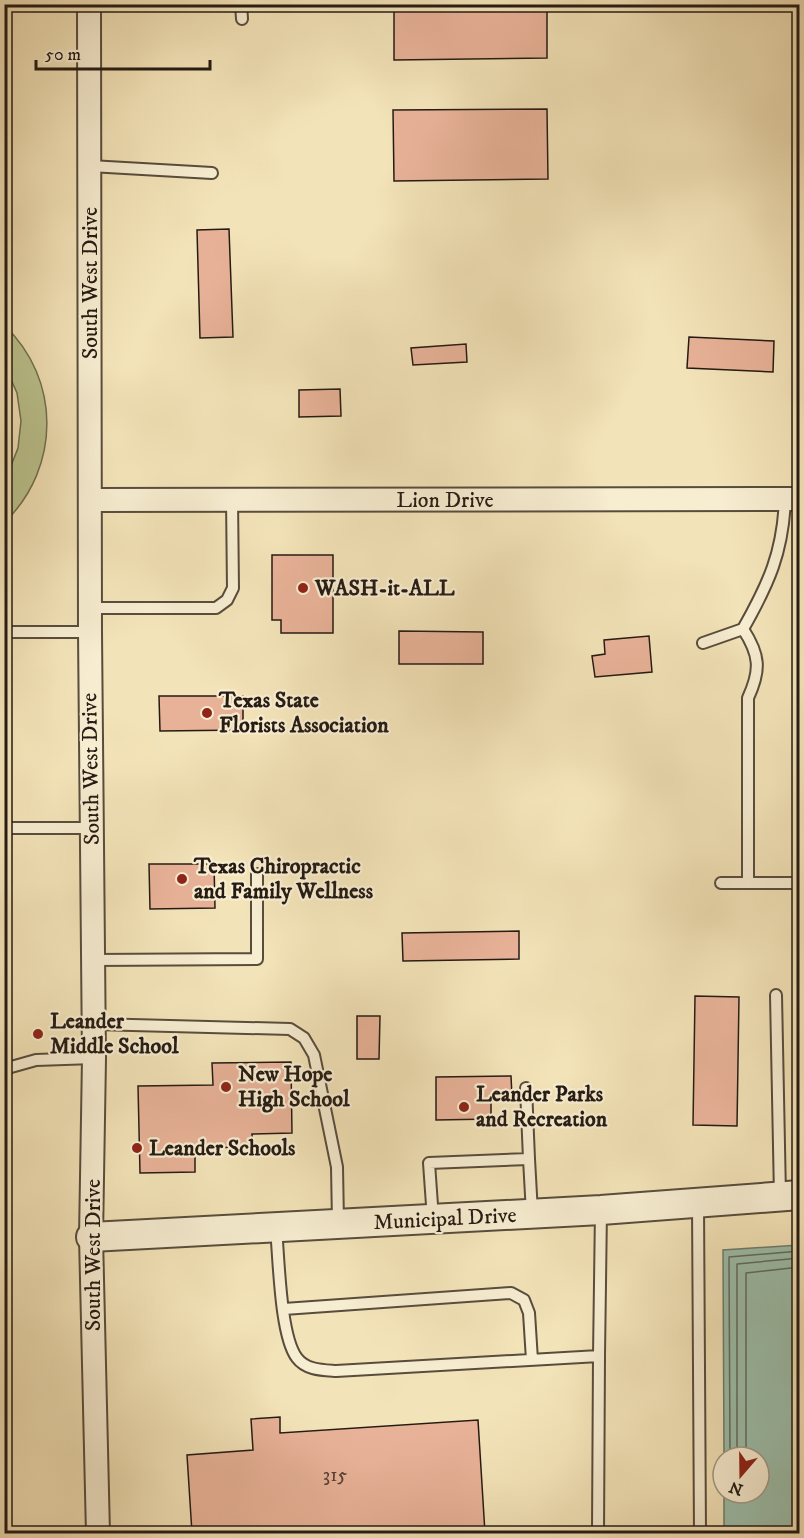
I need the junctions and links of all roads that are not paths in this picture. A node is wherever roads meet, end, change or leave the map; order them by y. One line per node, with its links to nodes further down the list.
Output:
1 (90, 4): 4 (street, South West Drive)
2 (241, 4): 3 (lane)
3 (242, 19)
4 (90, 166): 5 (lane); 7 (street, South West Drive)
5 (212, 173)
6 (792, 499): 8 (street, Lion Drive); 10 (lane)
7 (90, 500): 8 (street, Lion Drive); 9 (street, South West Drive)
8 (232, 500): 9 (lane)
9 (90, 608): 12 (street, South West Drive)
10 (743, 629): 13 (lane); 19 (lane)
11 (4, 632): 12 (lane)
12 (90, 632): 15 (street, South West Drive)
13 (703, 643)
14 (4, 828): 15 (lane)
15 (92, 828): 20 (street, South West Drive)
16 (256, 874): 20 (lane)
17 (800, 882): 19 (lane)
18 (721, 883): 19 (lane)
19 (748, 883)
20 (93, 960): 22 (street, South West Drive)
21 (776, 995): 27 (lane)
22 (94, 1024): 23 (street, South West Drive); 32 (lane)
23 (94, 1058): 24 (lane); 34 (street, South West Drive)
24 (4, 1069)
25 (526, 1088): 26 (lane)
26 (529, 1159): 30 (lane); 31 (lane)
27 (790, 1195): 28 (street, Municipal Drive)
28 (698, 1202): 29 (street, Municipal Drive); 40 (lane)
29 (601, 1210): 30 (street, Municipal Drive); 36 (lane)
30 (532, 1214): 31 (street, Municipal Drive)
31 (433, 1219): 32 (street, Municipal Drive)
32 (338, 1225): 33 (street, Municipal Drive)
33 (276, 1228): 34 (street, Municipal Drive); 35 (lane)
34 (91, 1237): 38 (street, South West Drive)
35 (284, 1309): 37 (lane); 37 (lane)
36 (599, 1356): 37 (lane); 39 (lane)
37 (532, 1360)
38 (98, 1533)
39 (598, 1533)
40 (699, 1533)

